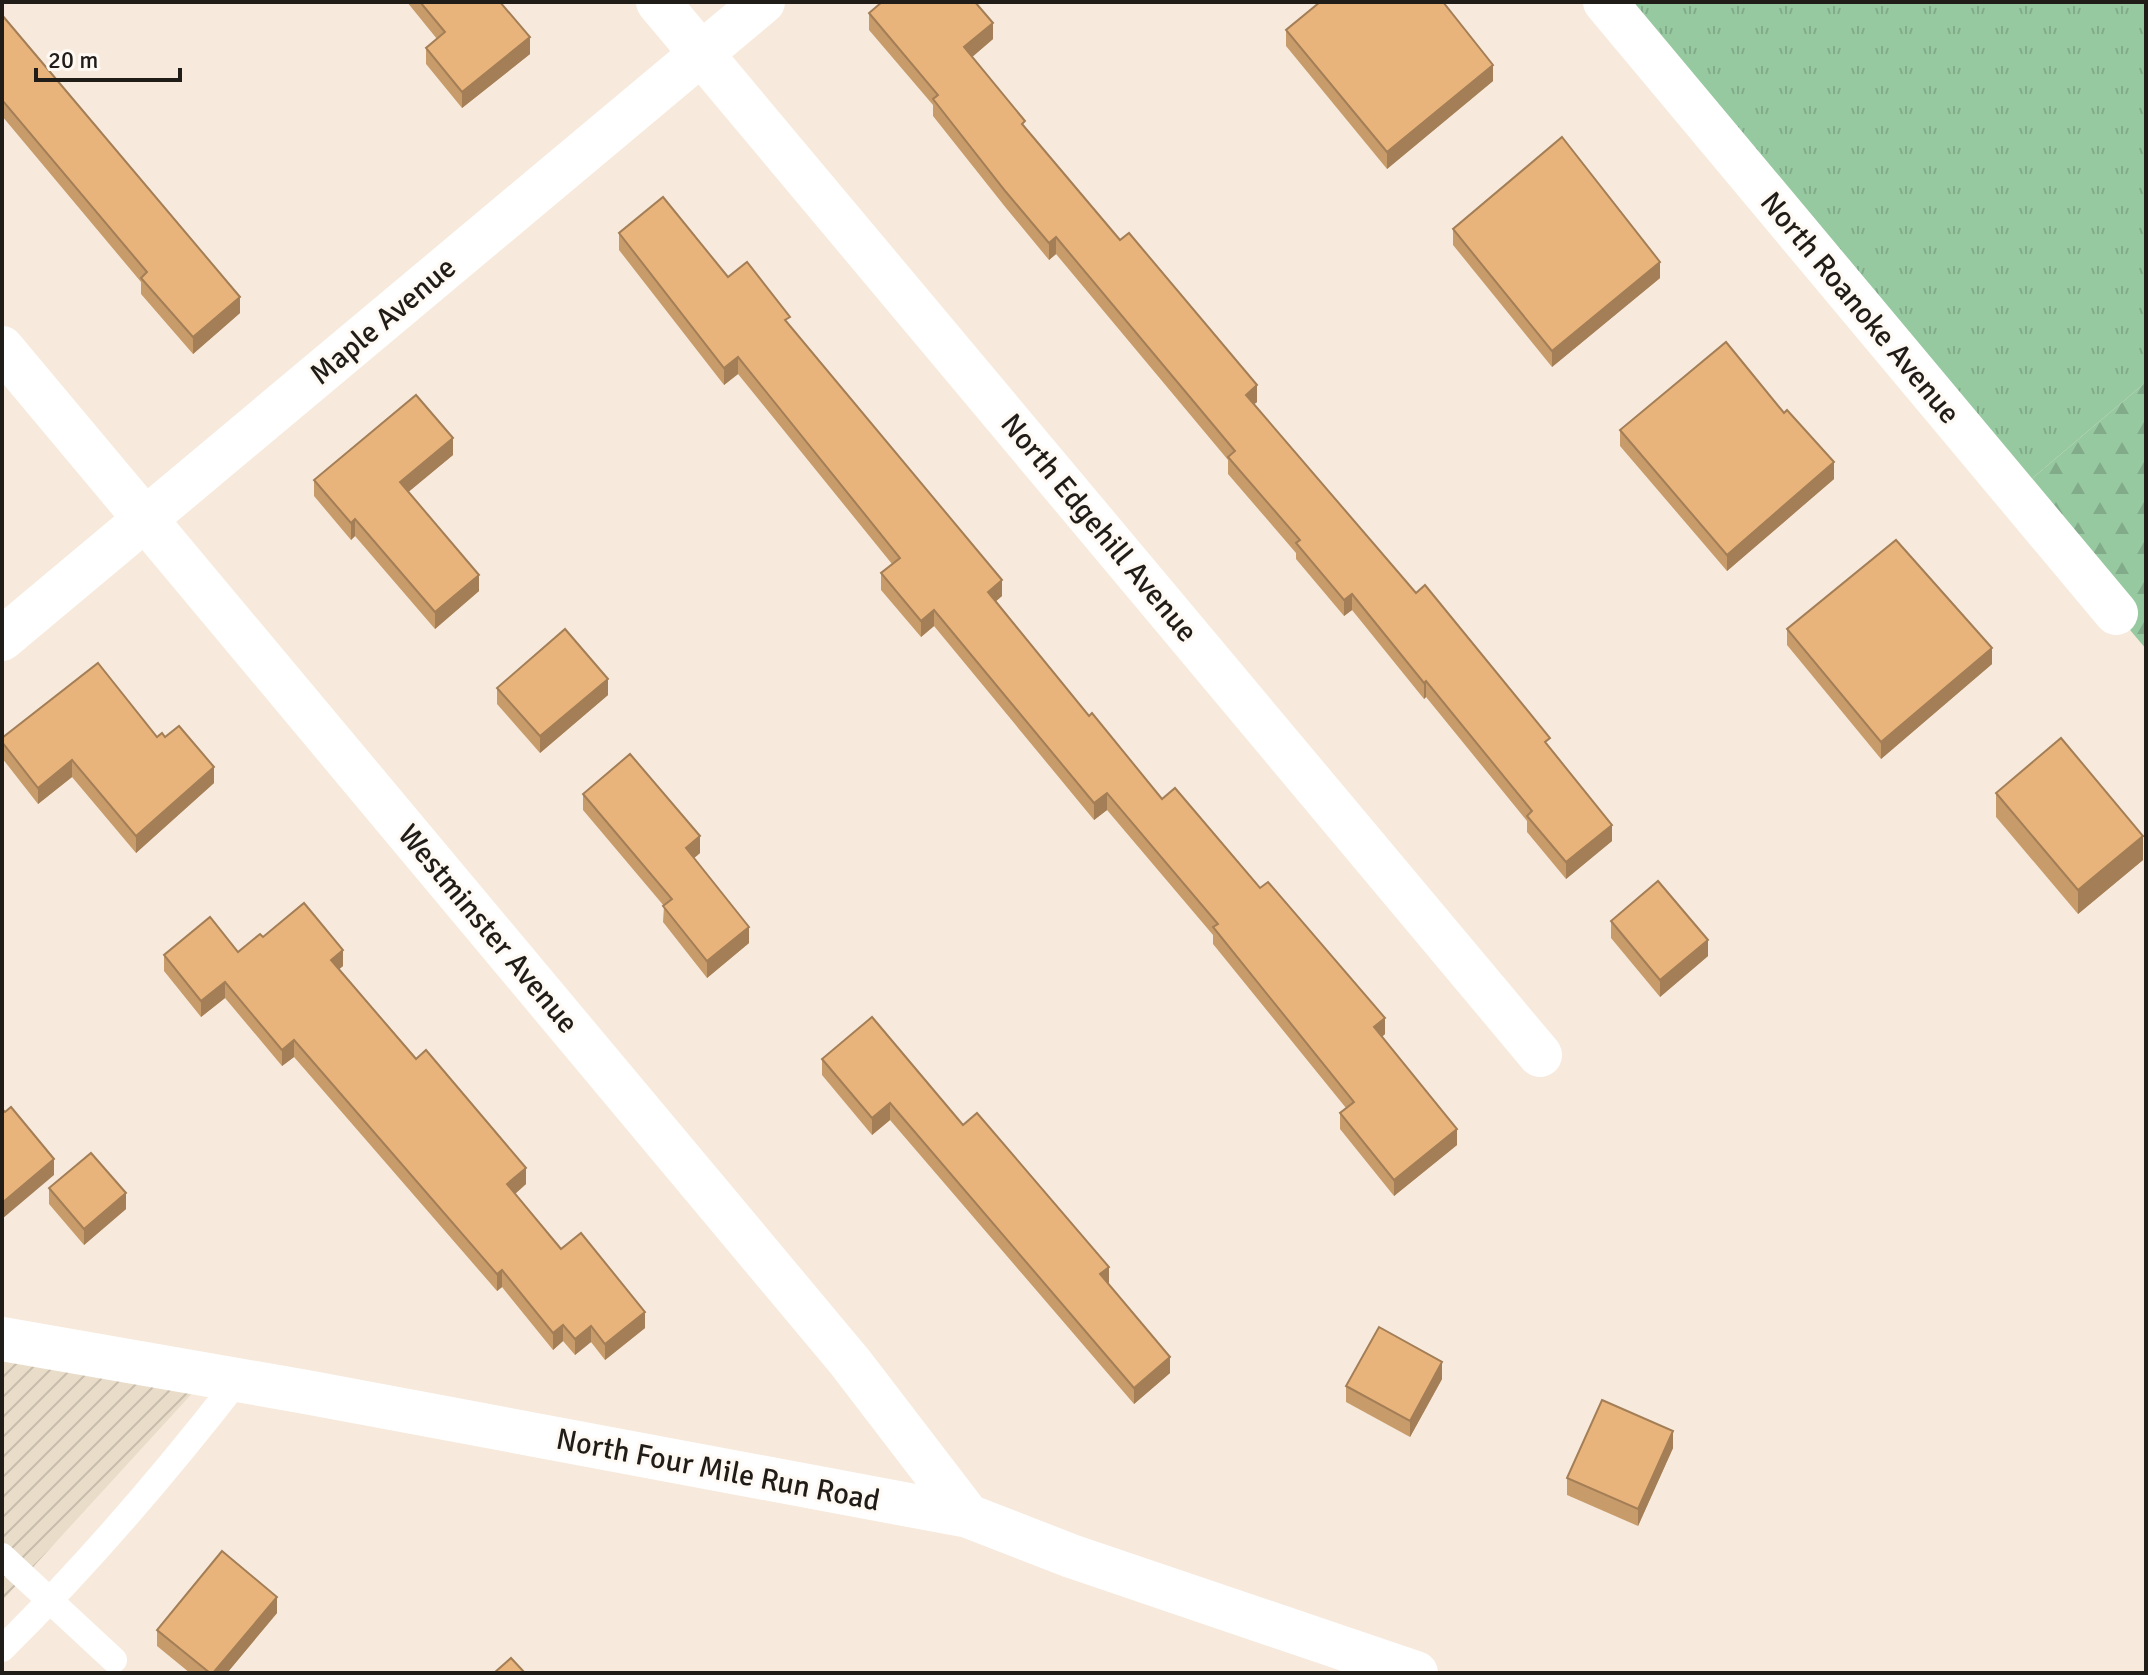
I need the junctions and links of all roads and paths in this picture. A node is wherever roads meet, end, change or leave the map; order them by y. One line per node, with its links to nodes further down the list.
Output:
1 (658, 2): 4 (street, North Edgehill Avenue)
2 (763, 2): 4 (street, Maple Avenue)
3 (1605, 2): 7 (street, North Roanoke Avenue)
4 (701, 54): 6 (street, Maple Avenue); 9 (street, North Edgehill Avenue)
5 (2, 348): 6 (street, Westminster Avenue)
6 (146, 519): 8 (street, Maple Avenue); 12 (street, Westminster Avenue)
7 (2116, 613)
8 (2, 639)
9 (1540, 1055)
10 (2, 1339): 11 (street, North Four Mile Run Road)
11 (238, 1380): 12 (street, North Four Mile Run Road); 14 (lane)
12 (968, 1516): 17 (street, North Four Mile Run Road)
13 (2, 1556): 14 (lane)
14 (50, 1601): 15 (lane); 16 (lane)
15 (2, 1649)
16 (114, 1660)
17 (1416, 1673)

